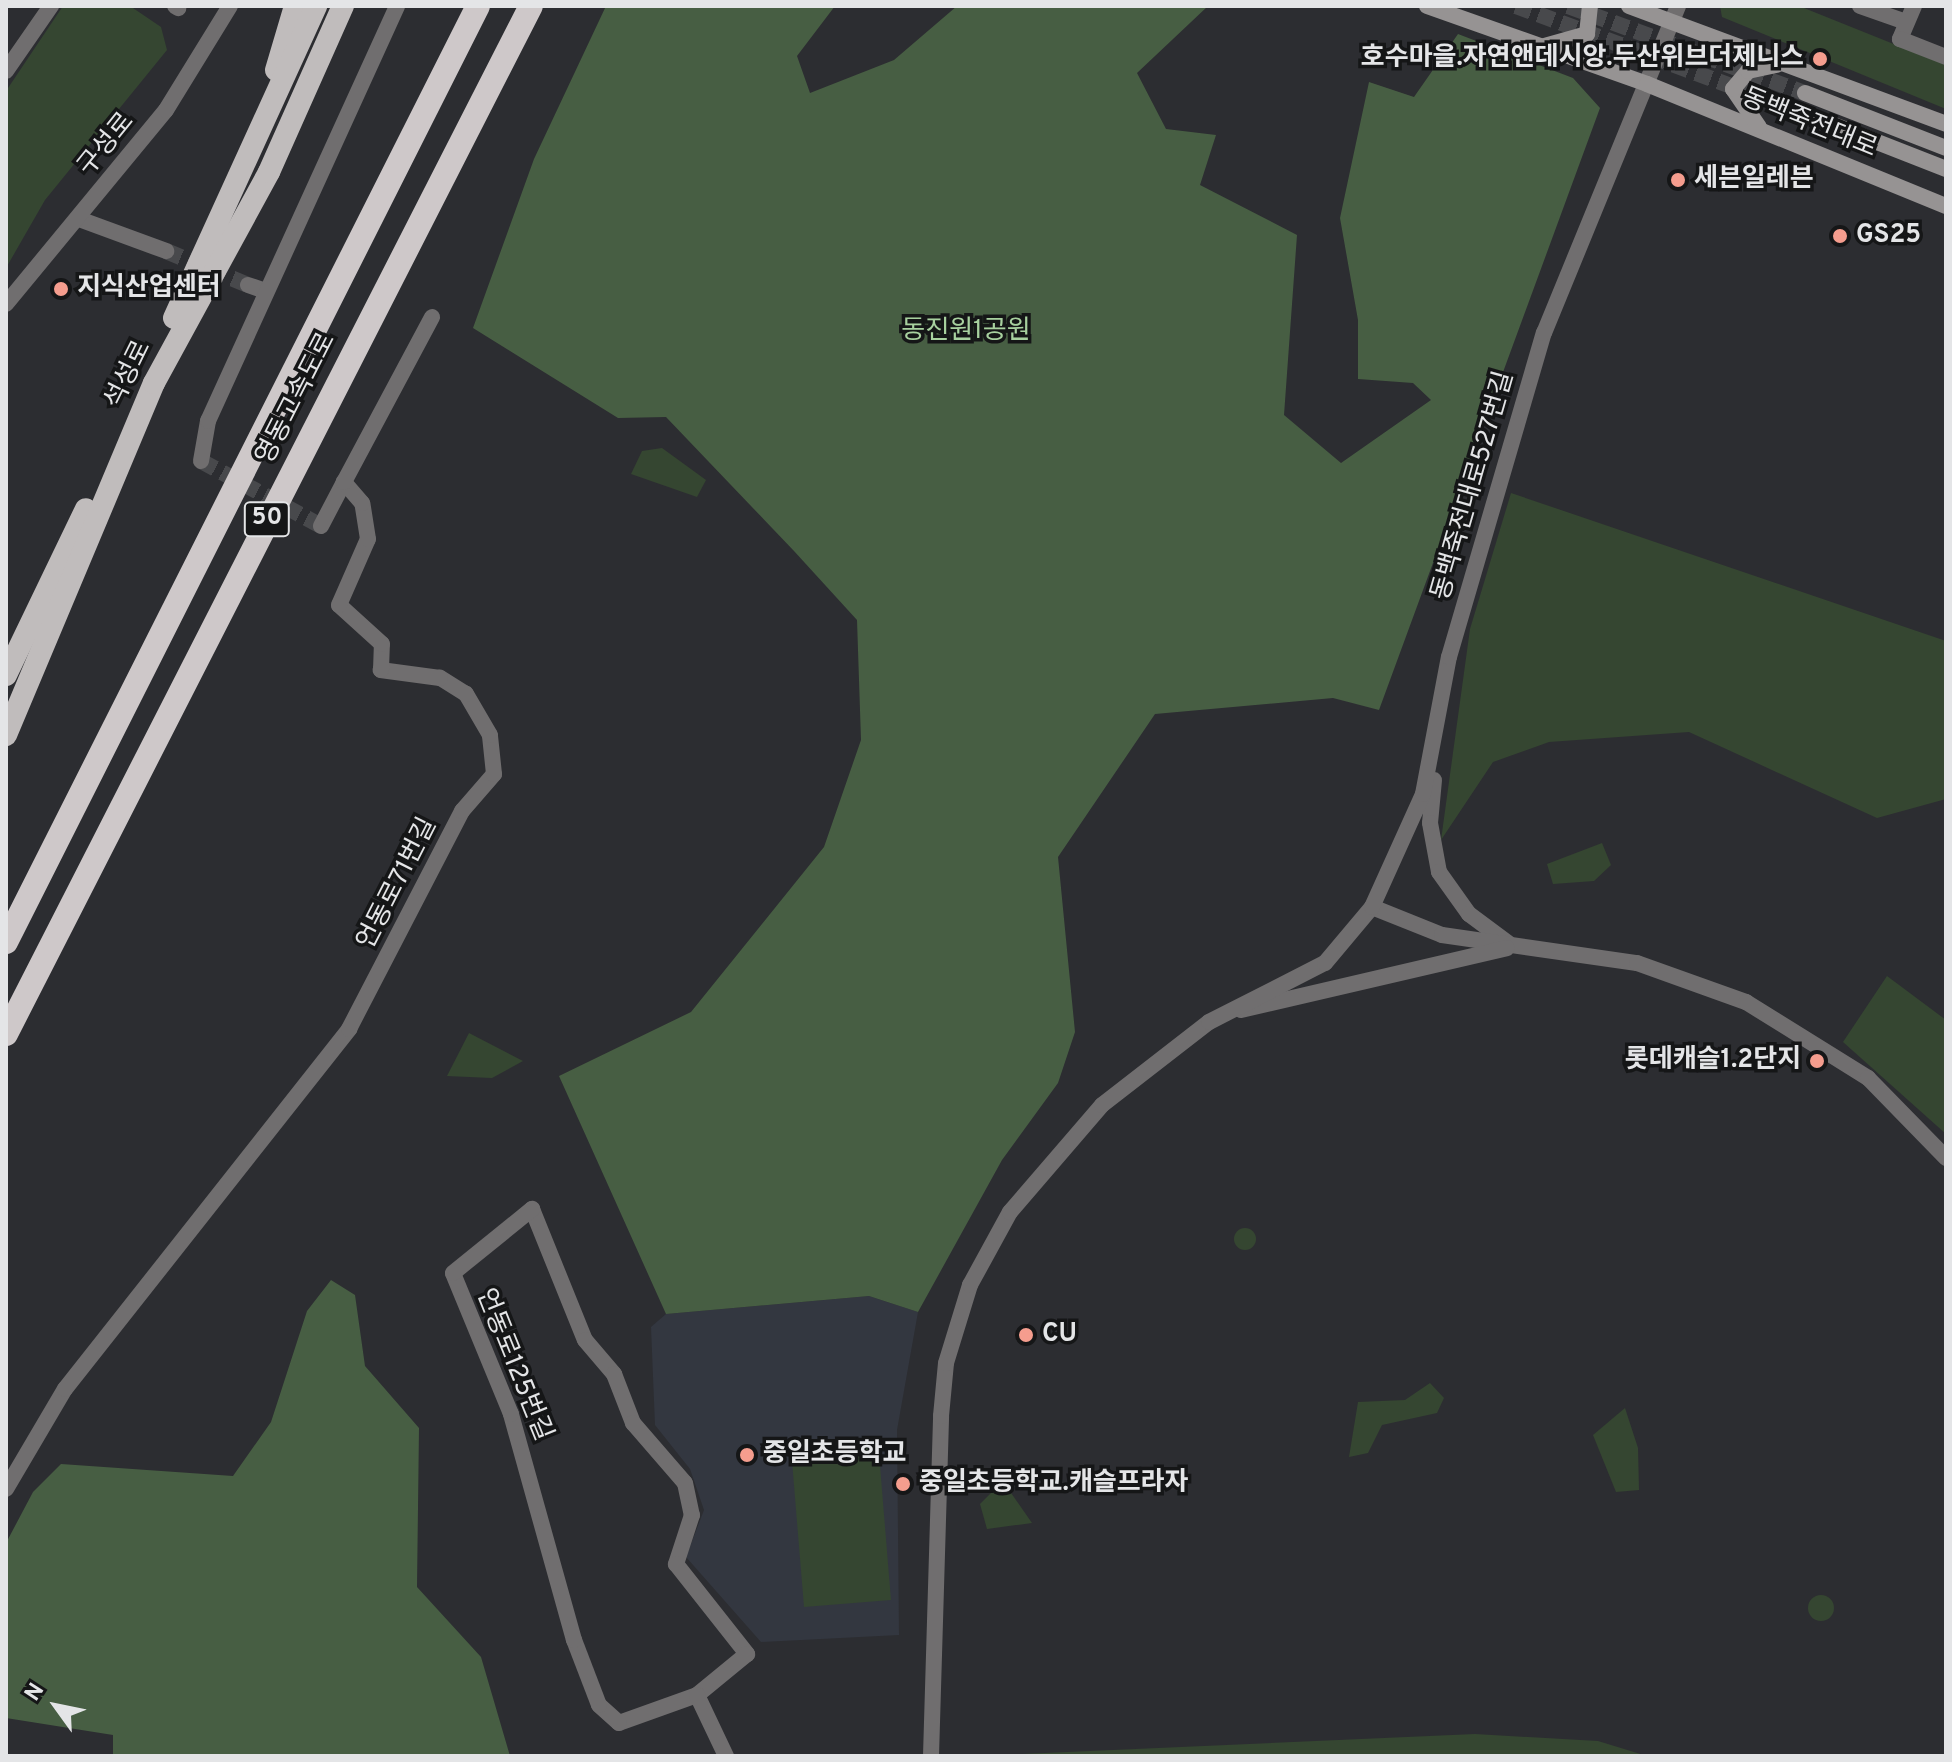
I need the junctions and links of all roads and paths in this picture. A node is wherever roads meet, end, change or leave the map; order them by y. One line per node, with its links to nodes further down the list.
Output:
1 (51, 6): 20 (street)
2 (230, 6): 30 (street, 구성로)
3 (295, 6): 25 (highway)
4 (316, 6): 25 (highway, 석성로)
5 (343, 6): 36 (highway, 석성로)
6 (356, 6): 36 (highway)
7 (397, 6): 33 (street)
8 (478, 6): 44 (highway, 영동고속도로 / 50)
9 (531, 6): 47 (highway, 영동고속도로 / 50)
10 (1427, 6): 17 (main road, 동백죽전대로)
11 (1590, 6): 17 (main road)
12 (1629, 6): 15 (main road, 동백죽전대로)
13 (1860, 6): 16 (street)
14 (1914, 6): 16 (street)
15 (1674, 14): 19 (main road, 동백죽전대로); 21 (street, 동백죽전대로527번길)
16 (1903, 21): 18 (street)
17 (1535, 48): 21 (main road, 동백죽전대로)
18 (1946, 57)
19 (1782, 65): 24 (main road, 동백죽전대로); 26 (main road)
20 (6, 71)
21 (1647, 84): 26 (main road, 동백죽전대로); 42 (street, 동백죽전대로527번길)
22 (1805, 93): 27 (main road, 동백죽전대로)
23 (1798, 111): 28 (main road, 동백죽전대로)
24 (1946, 124)
25 (261, 127): 40 (highway, 석성로)
26 (1765, 132): 29 (main road, 동백죽전대로)
27 (1946, 148)
28 (1946, 169)
29 (1946, 206)
30 (79, 219): 31 (street); 34 (street, 구성로)
31 (166, 251)
32 (248, 285): 33 (street)
33 (265, 291): 37 (street)
34 (6, 304)
35 (432, 317): 38 (street)
36 (154, 383): 41 (highway, 석성로)
37 (201, 461)
38 (344, 482): 39 (street); 49 (street, 언동로71번길)
39 (321, 526)
40 (6, 675)
41 (6, 735)
42 (1437, 743): 43 (street, 동백죽전대로527번길); 45 (street)
43 (1372, 907): 45 (street); 46 (street, 동백죽전대로527번길)
44 (6, 942)
45 (1512, 946): 46 (street); 48 (street)
46 (1223, 1014): 52 (street, 동백죽전대로527번길)
47 (6, 1034)
48 (1946, 1158)
49 (6, 1489)
50 (697, 1695): 50 (street, 언동로125번길); 51 (street)
51 (726, 1756)
52 (931, 1756)

